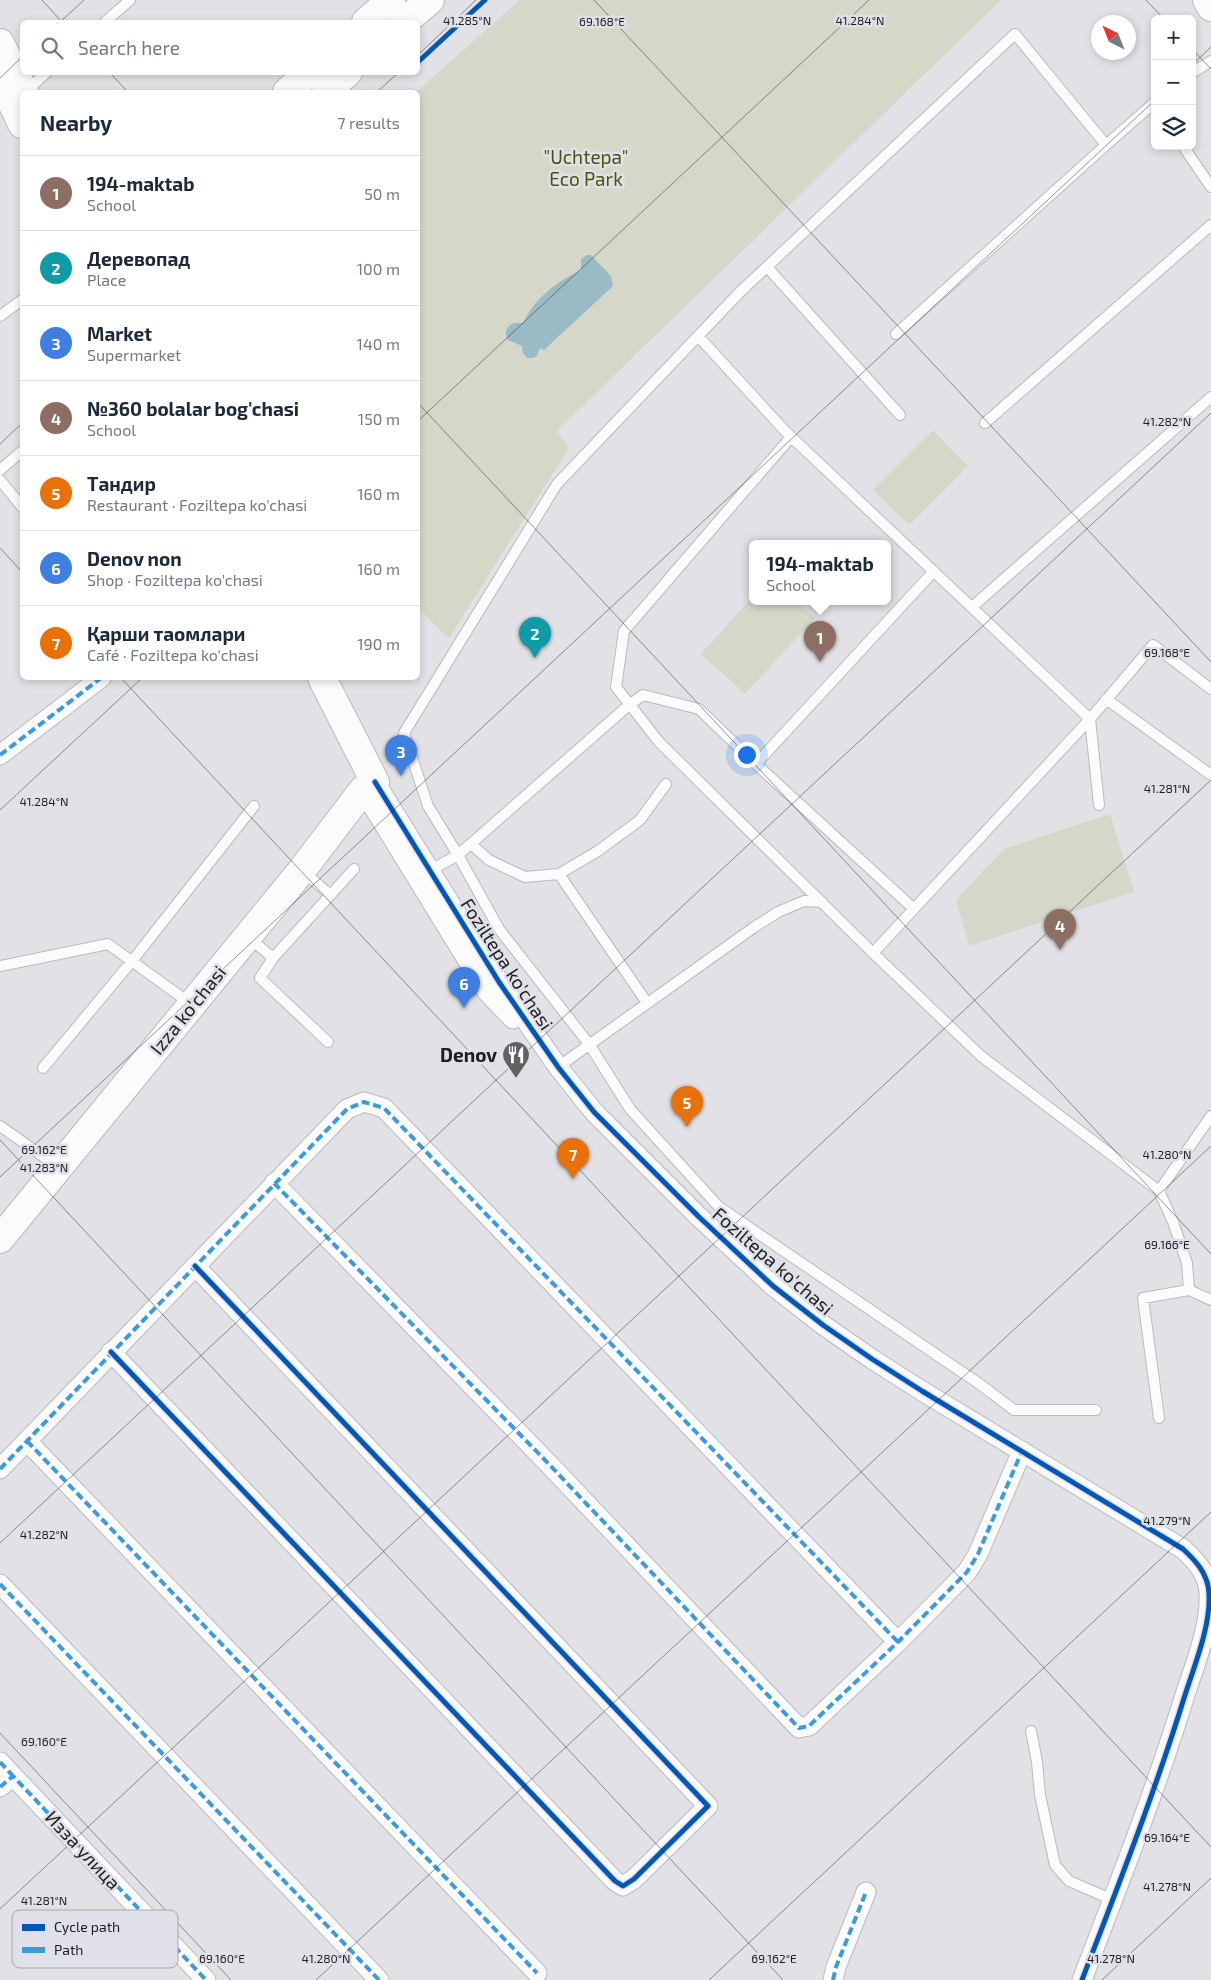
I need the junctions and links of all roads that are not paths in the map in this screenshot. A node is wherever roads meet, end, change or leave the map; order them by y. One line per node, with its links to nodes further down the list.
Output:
1 (130, 0): 6 (lane)
2 (391, 0): 7 (main road)
3 (430, 0): 8 (main road)
4 (1207, 0): 5 (main road)
5 (1211, 7)
6 (106, 20)
7 (368, 20)
8 (406, 20)
9 (0, 43): 16 (main road)
10 (1211, 60): 11 (lane)
11 (1196, 70)
12 (44, 75): 17 (lane)
13 (307, 75): 18 (main road)
14 (345, 75): 19 (main road)
15 (0, 77): 21 (main road)
16 (23, 90)
17 (26, 90)
18 (289, 90)
19 (328, 90)
20 (1153, 105): 22 (lane)
21 (20, 120)
22 (1106, 145): 26 (lane); 29 (lane)
23 (1186, 150): 24 (lane)
24 (1211, 187)
25 (1211, 225): 33 (lane)
26 (767, 267): 30 (lane); 32 (lane)
27 (20, 301): 28 (lane)
28 (0, 316)
29 (896, 334)
30 (698, 336): 34 (lane); 56 (lane)
31 (1211, 397): 40 (lane)
32 (900, 414)
33 (985, 423)
34 (791, 437): 39 (lane); 46 (lane)
35 (20, 453): 36 (lane)
36 (0, 470)
37 (0, 480): 38 (lane)
38 (20, 505)
39 (934, 570): 40 (lane); 49 (lane)
40 (972, 607): 47 (lane)
41 (98, 680): 48 (street)
42 (306, 680): 52 (main road, Foziltepa ko'chasi)
43 (323, 680): 52 (main road, Foziltepa ko'chasi)
44 (1211, 689): 45 (lane)
45 (1106, 699): 47 (lane); 50 (lane)
46 (629, 705): 49 (lane); 55 (lane); 62 (lane)
47 (1090, 719): 53 (lane); 63 (lane)
48 (0, 755)
49 (756, 764): 63 (lane)
50 (1211, 775)
51 (666, 784): 60 (lane)
52 (369, 786): 58 (main road, Izza ko'chasi); 59 (street, Foziltepa ko'chasi); 73 (street, Foziltepa ko'chasi)
53 (1099, 805)
54 (254, 806): 67 (lane)
55 (471, 844): 56 (lane); 60 (lane)
56 (458, 855): 59 (lane); 72 (lane)
57 (354, 869): 61 (lane)
58 (302, 870): 61 (lane); 64 (main road, Izza ko'chasi)
59 (429, 871): 73 (street, Foziltepa ko'chasi)
60 (559, 874): 69 (lane)
61 (330, 895): 66 (lane)
62 (822, 902): 65 (lane); 69 (lane)
63 (914, 909): 65 (lane)
64 (247, 937): 66 (lane); 70 (main road, Izza ko'chasi)
65 (873, 953): 79 (lane)
66 (273, 958): 71 (lane)
67 (132, 961): 68 (lane); 70 (lane); 74 (lane)
68 (0, 966)
69 (647, 1003): 72 (lane)
70 (192, 1005): 77 (main road, Izza ko'chasi)
71 (328, 1042)
72 (589, 1044): 73 (lane); 85 (lane)
73 (558, 1067): 88 (street, Foziltepa ko'chasi)
74 (42, 1068)
75 (1211, 1116): 79 (lane)
76 (0, 1126): 77 (lane)
77 (59, 1167): 80 (main road, Izza ko'chasi)
78 (274, 1183): 81 (street); 92 (street); 92 (street)
79 (1159, 1191): 82 (lane)
80 (0, 1239)
81 (195, 1266): 84 (street); 84 (street)
82 (1189, 1290): 83 (lane); 86 (lane)
83 (1211, 1300)
84 (111, 1352): 87 (street)
85 (1096, 1410)
86 (1159, 1418)
87 (26, 1441): 89 (street); 101 (street)
88 (1022, 1451): 90 (street, Foziltepa ko'chasi); 92 (street)
89 (0, 1469)
90 (1209, 1579): 93 (street, Foziltepa ko'chasi)
91 (0, 1584): 103 (street)
92 (898, 1642)
93 (1203, 1666): 98 (street, Foziltepa ko'chasi)
94 (1031, 1732): 98 (lane)
95 (0, 1762): 96 (street, Изза улица)
96 (7, 1782): 99 (street, Изза улица)
97 (866, 1892): 104 (street)
98 (1113, 1900): 105 (street, Foziltepa ko'chasi)
99 (136, 1910)
100 (178, 1952): 102 (street, Изза улица)
101 (538, 1976)
102 (206, 1980)
103 (379, 1980)
104 (834, 1980)
105 (1082, 1980)

